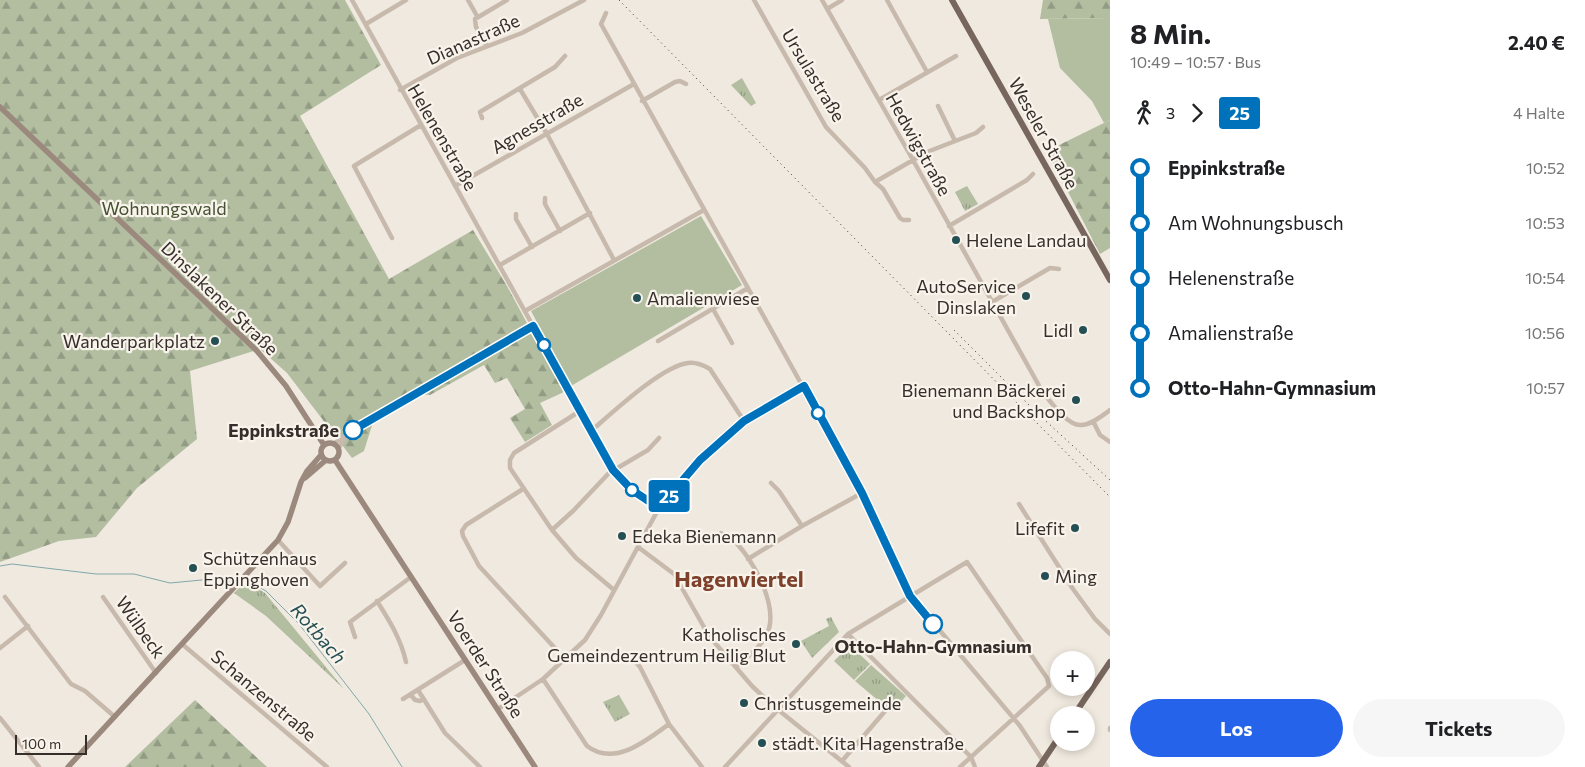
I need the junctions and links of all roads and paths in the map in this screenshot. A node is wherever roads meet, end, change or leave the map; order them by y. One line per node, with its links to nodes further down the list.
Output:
1 (352, 0): 14 (street, Helenenstraße)
2 (406, 0): 14 (street)
3 (468, 0): 13 (street)
4 (507, 0): 13 (street)
5 (584, 0): 15 (street, Dianastraße)
6 (754, 0): 34 (street, Ursulastraße)
7 (822, 0): 11 (street, Hedwigstraße)
8 (842, 0): 11 (street)
9 (887, 0): 18 (street)
10 (952, 0): 48 (main road, Weseler Straße)
11 (827, 9): 23 (street, Hedwigstraße)
12 (606, 12): 19 (street)
13 (477, 16): 15 (street)
14 (366, 24): 22 (street, Helenenstraße)
15 (487, 46): 22 (street, Dianastraße)
16 (565, 56): 21 (street)
17 (956, 56): 18 (street)
18 (927, 72): 23 (street)
19 (634, 84): 24 (street); 30 (street, Agnesstraße)
20 (686, 84): 24 (street)
21 (520, 89): 27 (street); 30 (street)
22 (400, 90): 28 (street, Helenenstraße)
23 (879, 100): 32 (street, Hedwigstraße)
24 (642, 101): 37 (street)
25 (938, 106): 31 (street)
26 (0, 107): 66 (main road, Dinslakener Straße)
27 (482, 118)
28 (421, 125): 35 (street, Helenenstraße); 43 (street)
29 (983, 127): 31 (street)
30 (547, 134): 35 (street, Agnesstraße); 38 (street)
31 (955, 141): 32 (street)
32 (913, 160): 34 (street); 41 (street, Hedwigstraße)
33 (1033, 174): 41 (street)
34 (875, 182): 40 (street, Ursulastraße)
35 (455, 186): 46 (street, Helenenstraße)
36 (545, 198): 42 (street)
37 (704, 210): 45 (street); 49 (street)
38 (590, 213): 42 (street); 45 (street)
39 (516, 214): 44 (street)
40 (909, 220)
41 (949, 226): 50 (street, Hedwigstraße)
42 (560, 230): 44 (street)
43 (392, 238)
44 (532, 247): 46 (street)
45 (614, 260): 52 (street)
46 (500, 265): 52 (street, Helenenstraße)
47 (1059, 269): 50 (street)
48 (1110, 280)
49 (748, 288): 51 (street); 56 (street)
50 (992, 302): 60 (street, Hedwigstraße)
51 (713, 309): 54 (street); 55 (street)
52 (525, 311): 53 (street, Helenenstraße)
53 (533, 326): 58 (street, Helenenstraße); 62 (street)
54 (658, 341)
55 (732, 343)
56 (804, 386): 59 (street); 73 (street)
57 (1110, 410): 60 (street)
58 (580, 412): 61 (street, Helenenstraße); 72 (street)
59 (744, 421): 61 (street); 75 (street)
60 (1093, 421): 64 (street)
61 (591, 430): 70 (street, Helenenstraße)
62 (348, 433): 65 (street); 67 (street)
63 (659, 438): 70 (street)
64 (1110, 442)
65 (333, 444): 66 (main road); 67 (main road)
66 (324, 446): 68 (main road)
67 (338, 449): 69 (main road)
68 (324, 458): 69 (main road); 79 (main road)
69 (335, 460): 83 (main road, Voerder Straße)
70 (613, 470): 75 (street, Helenenstraße); 77 (street)
71 (771, 483): 76 (street)
72 (523, 489): 77 (street); 95 (street)
73 (862, 493): 76 (street); 85 (street)
74 (1019, 504): 91 (street)
75 (659, 508): 80 (street)
76 (802, 526): 81 (street)
77 (552, 530): 84 (street)
78 (721, 533): 81 (street)
79 (278, 540): 82 (street); 93 (main road)
80 (638, 546): 84 (street); 100 (street)
81 (748, 559): 100 (street)
82 (345, 563)
83 (411, 577): 88 (street); 97 (main road, Voerder Straße)
84 (614, 590): 95 (street)
85 (910, 596): 90 (street); 113 (street); 113 (street)
86 (5, 597): 89 (street)
87 (103, 597): 101 (street, Wülbeck)
88 (377, 601): 92 (street); 98 (street)
89 (28, 626): 94 (street); 111 (street)
90 (848, 634): 109 (street); 116 (street)
91 (1110, 634)
92 (354, 637)
93 (182, 644): 101 (main road); 121 (street, Schanzenstraße)
94 (0, 648)
95 (565, 659): 102 (street)
96 (633, 659): 114 (street)
97 (465, 660): 103 (street); 108 (main road, Voerder Straße)
98 (406, 662)
99 (1109, 665): 107 (main road)
100 (736, 667): 109 (street)
101 (156, 673): 111 (main road)
102 (543, 679): 108 (street); 114 (street)
103 (418, 690): 104 (street); 106 (street)
104 (411, 695): 105 (street); 106 (street)
105 (403, 699)
106 (424, 699): 122 (street)
107 (1080, 706)
108 (498, 709): 123 (main road, Voerder Straße)
109 (778, 710): 117 (street); 125 (street)
110 (886, 710): 117 (street)
111 (115, 717): 120 (main road)
112 (0, 718): 119 (street)
113 (1014, 719): 116 (street); 118 (street)
114 (669, 724): 124 (street)
115 (1051, 751): 118 (main road)
116 (971, 757): 127 (street); 128 (street)
117 (842, 761): 126 (street)
118 (1043, 765)
119 (39, 767)
120 (68, 767)
121 (327, 767)
122 (480, 767)
123 (535, 767)
124 (702, 767)
125 (725, 767)
126 (849, 767)
127 (960, 767)
128 (975, 767)

